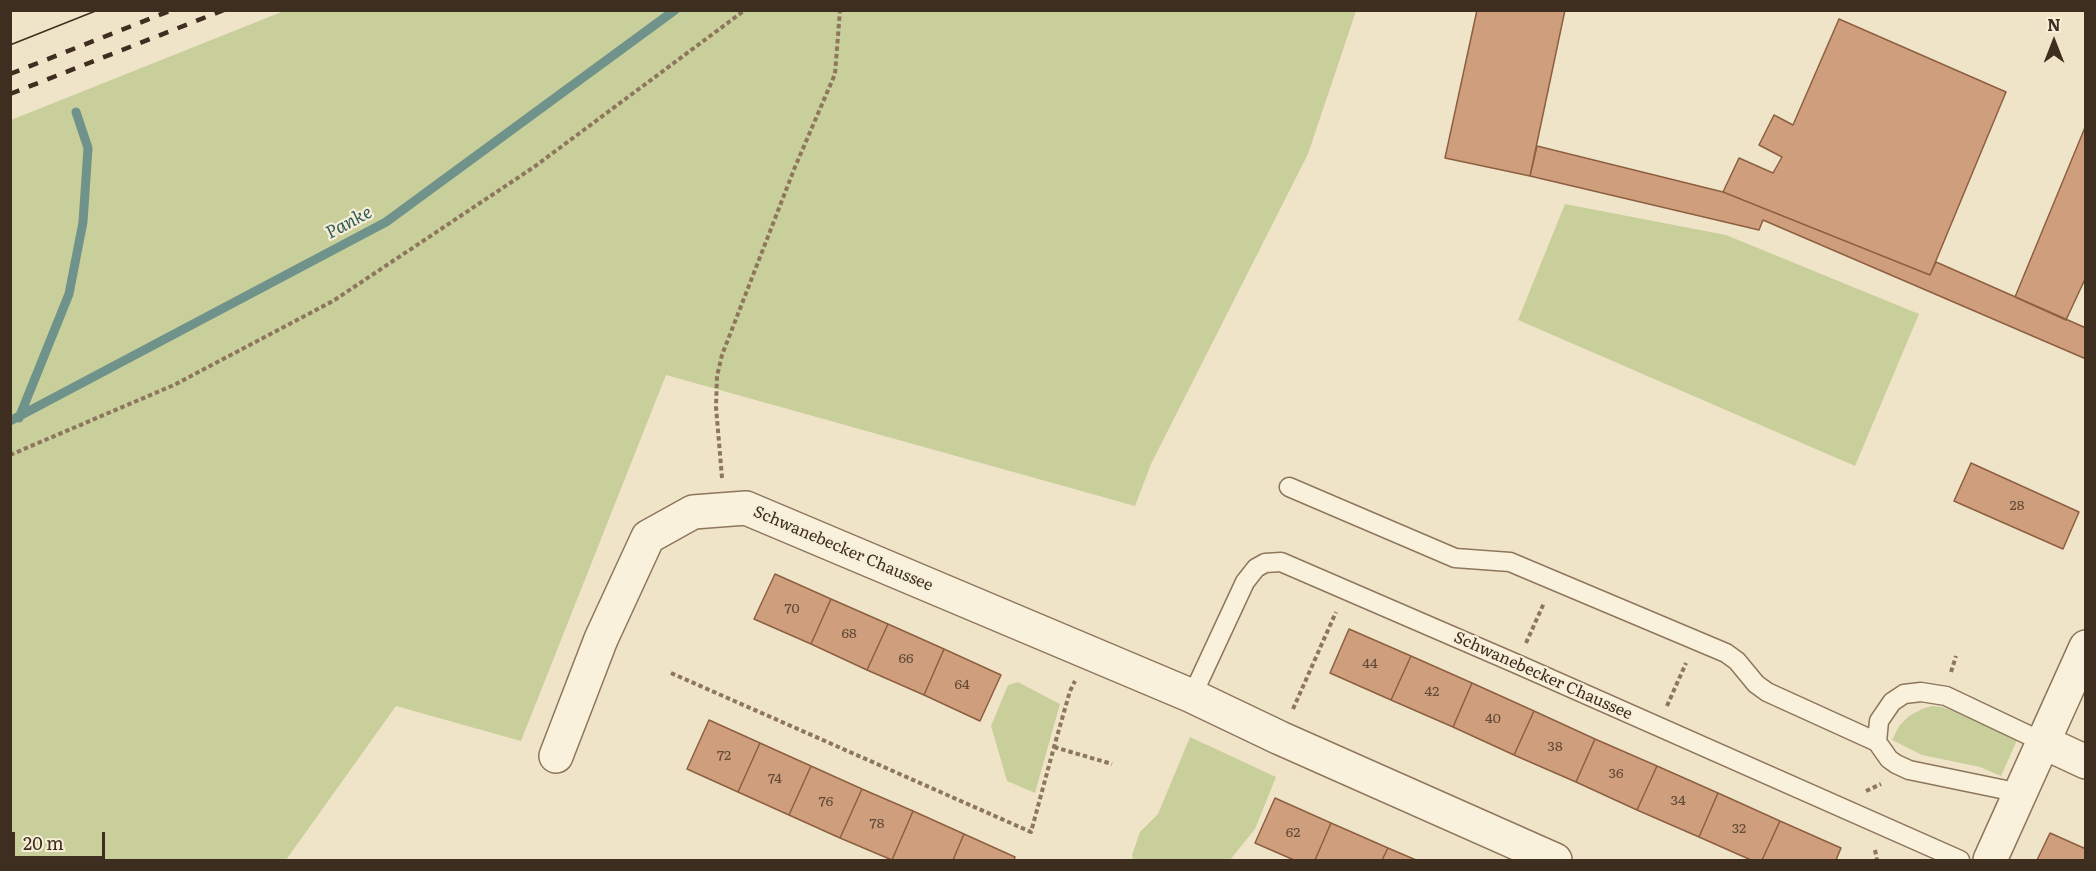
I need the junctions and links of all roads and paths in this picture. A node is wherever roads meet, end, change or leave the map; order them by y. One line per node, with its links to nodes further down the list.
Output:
1 (746, 10): 3 (path)
2 (840, 10): 5 (path)
3 (10, 455)
4 (1289, 486): 6 (lane)
5 (722, 509): 10 (street, Schwanebecker Chaussee); 19 (street, Schwanebecker Chaussee)
6 (1554, 581): 8 (lane); 11 (path)
7 (1346, 590): 11 (lane, Schwanebecker Chaussee); 13 (lane, Schwanebecker Chaussee); 15 (path)
8 (1695, 641): 14 (path); 16 (lane)
9 (2085, 647): 17 (street)
10 (1089, 652): 13 (street, Schwanebecker Chaussee); 18 (path)
11 (1517, 664): 14 (lane, Schwanebecker Chaussee)
12 (671, 673): 18 (path)
13 (1192, 696): 15 (street, Schwanebecker Chaussee)
14 (1658, 727): 24 (lane, Schwanebecker Chaussee)
15 (1280, 738): 25 (street, Schwanebecker Chaussee)
16 (1877, 742): 17 (lane); 22 (lane)
17 (2043, 742): 20 (street); 23 (street)
18 (1054, 747): 21 (path)
19 (556, 756)
20 (2085, 762)
21 (1112, 764)
22 (1909, 770): 23 (lane); 24 (path)
23 (2020, 794): 27 (street)
24 (1838, 806): 26 (lane, Schwanebecker Chaussee)
25 (1555, 861)
26 (1960, 861)
27 (1990, 861)

